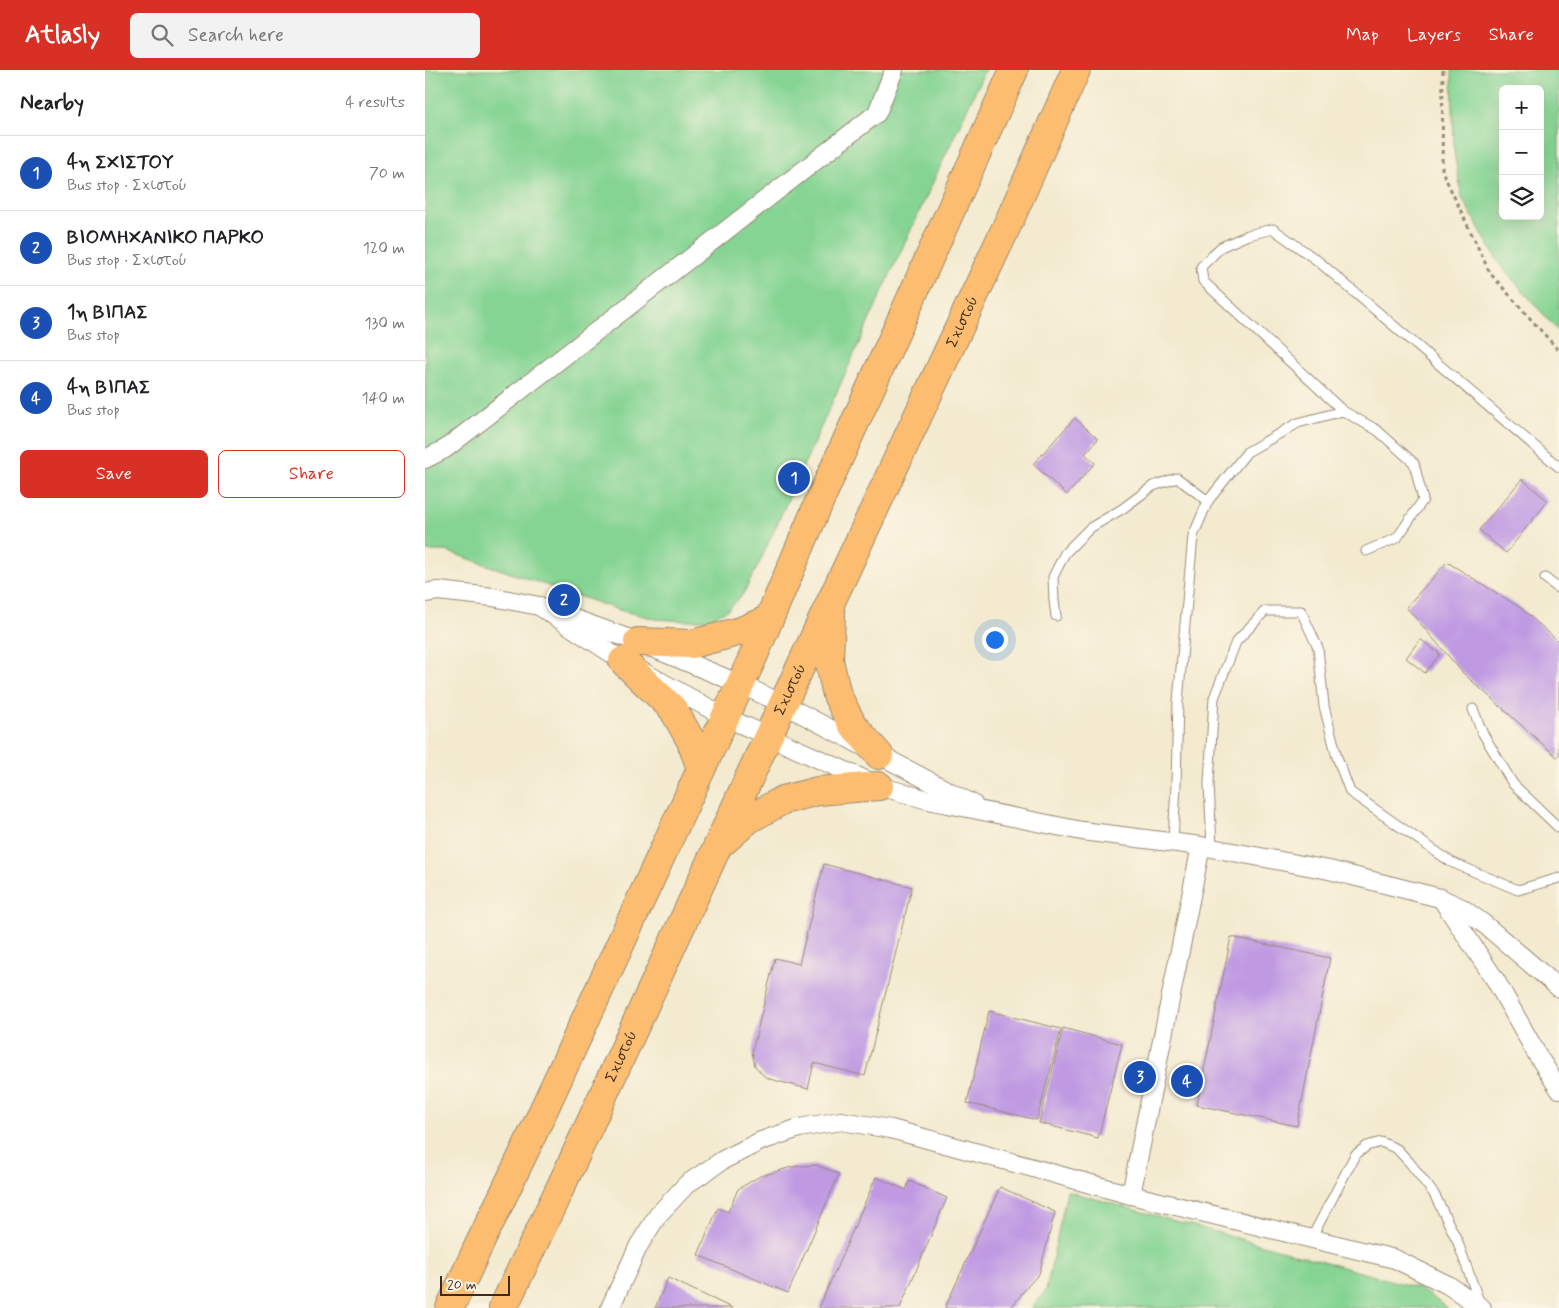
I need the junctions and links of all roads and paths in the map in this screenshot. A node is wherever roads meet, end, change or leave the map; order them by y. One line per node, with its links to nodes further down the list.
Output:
1 (895, 70): 7 (street)
2 (1014, 70): 17 (main road)
3 (1076, 70): 14 (main road, Σχιστού)
4 (1443, 70): 5 (path)
5 (1559, 352)
6 (1343, 411): 8 (lane); 9 (lane); 10 (lane)
7 (425, 459)
8 (1559, 467)
9 (1208, 501): 16 (lane); 29 (lane)
10 (1366, 551)
11 (1545, 578): 12 (lane)
12 (1559, 589)
13 (425, 593): 15 (street)
14 (832, 600): 20 (main road, Σχιστού); 24 (main road)
15 (539, 606): 18 (street); 18 (street)
16 (1056, 616)
17 (769, 619): 18 (main road); 19 (main road)
18 (630, 651): 19 (street); 22 (street); 25 (main road)
19 (740, 684): 20 (street); 22 (main road)
20 (783, 704): 23 (main road, Σχιστού); 24 (street)
21 (1473, 709): 28 (lane)
22 (725, 717): 23 (street); 25 (main road)
23 (769, 737): 26 (street); 30 (main road, Σχιστού)
24 (879, 755): 27 (street)
25 (701, 768): 39 (main road)
26 (879, 786): 27 (street); 30 (main road)
27 (991, 814): 29 (street)
28 (1559, 828)
29 (1173, 842): 31 (street)
30 (718, 846): 40 (main road, Σχιστού)
31 (1207, 847): 32 (lane); 33 (street); 36 (street)
32 (1559, 878)
33 (1440, 898): 34 (street); 35 (street)
34 (1559, 988)
35 (1559, 1089)
36 (1131, 1195): 37 (street); 41 (street)
37 (1311, 1239): 38 (street); 38 (lane)
38 (1482, 1307)
39 (450, 1308)
40 (503, 1308)
41 (610, 1308)

